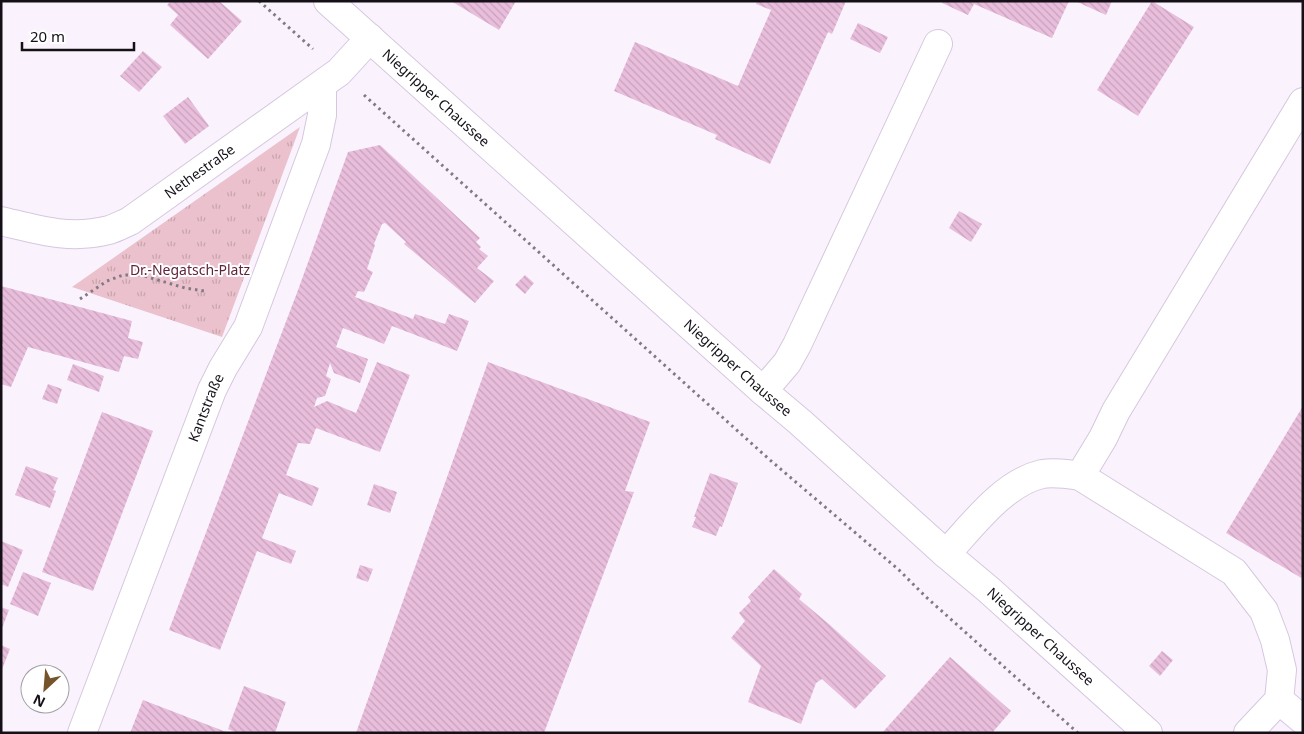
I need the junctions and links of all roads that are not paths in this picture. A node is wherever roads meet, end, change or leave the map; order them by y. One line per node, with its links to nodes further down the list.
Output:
1 (328, 1): 2 (main road, Niegripper Chaussee)
2 (370, 38): 4 (main road, Nethestraße); 7 (main road, Niegripper Chaussee)
3 (938, 44): 7 (main road)
4 (331, 78): 6 (main road, Nethestraße); 12 (main road, Kantstraße)
5 (1303, 102): 8 (main road)
6 (1, 221)
7 (763, 391): 9 (main road, Niegripper Chaussee)
8 (1080, 476): 9 (main road); 10 (main road)
9 (946, 554): 13 (main road, Niegripper Chaussee)
10 (1278, 700): 11 (main road); 14 (main road)
11 (1303, 720)
12 (82, 733)
13 (1148, 733)
14 (1248, 733)

